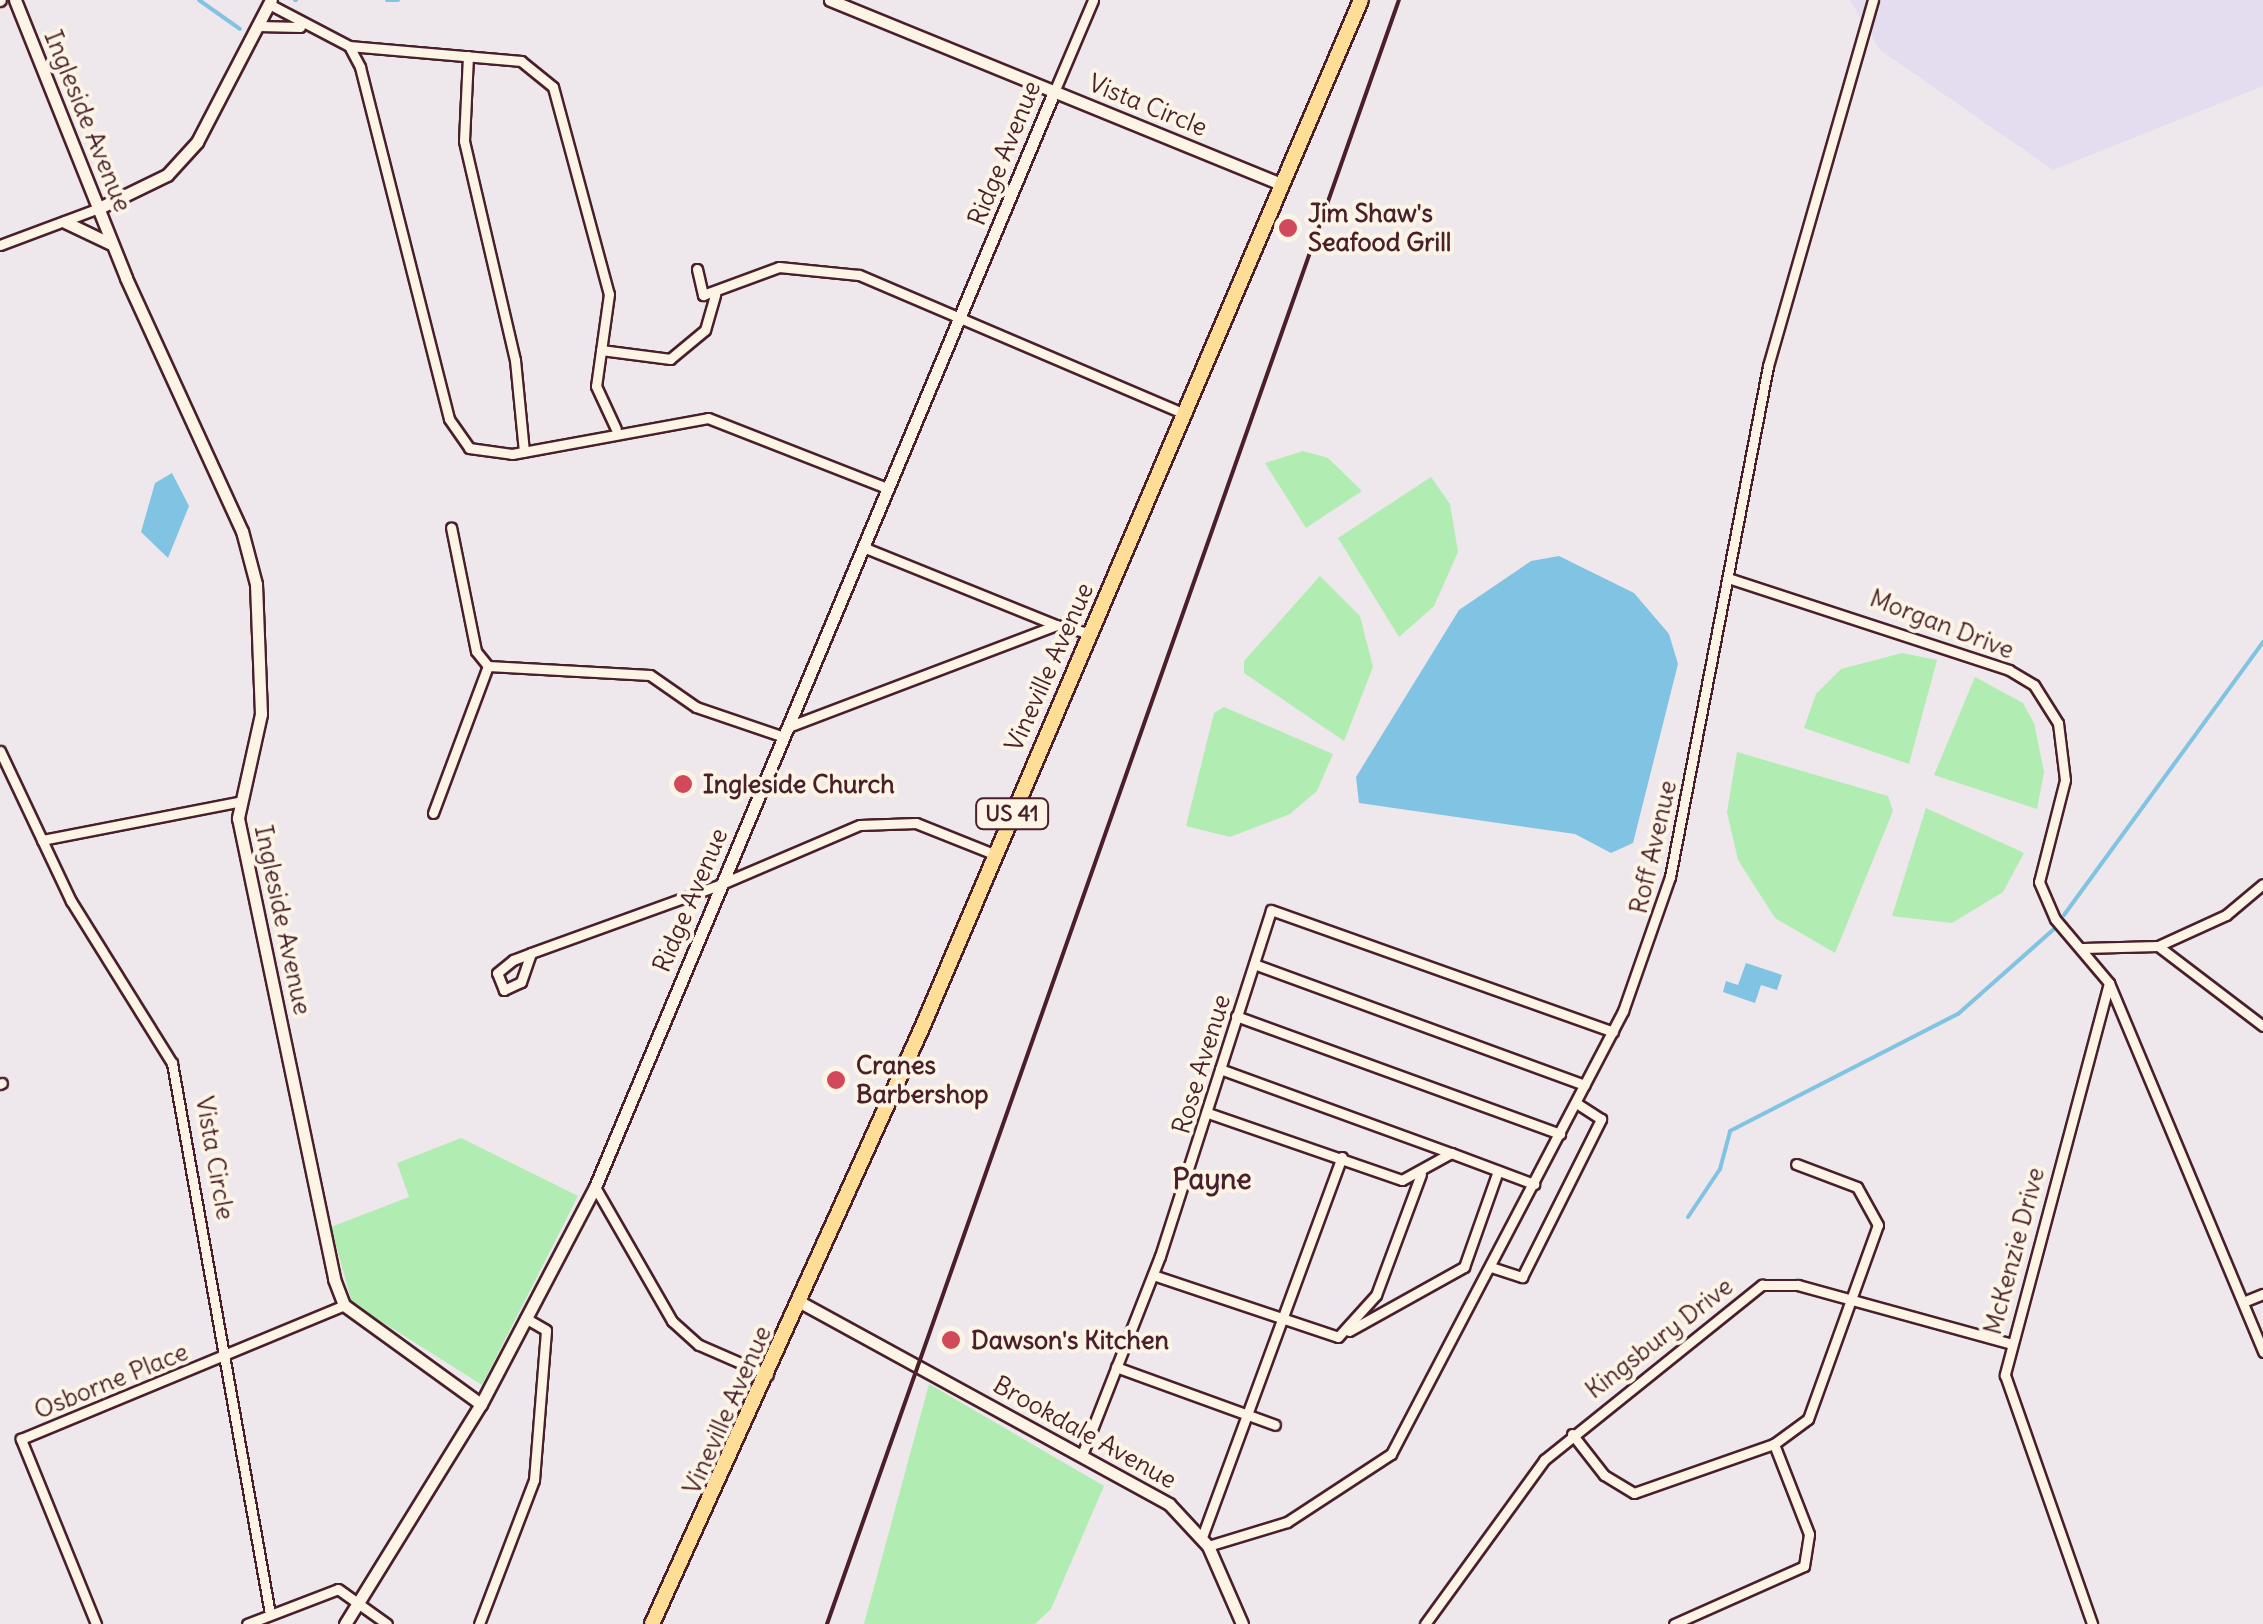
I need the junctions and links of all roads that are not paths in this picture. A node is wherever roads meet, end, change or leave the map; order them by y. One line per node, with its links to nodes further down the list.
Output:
1 (15, 0): 13 (street, Ingleside Avenue)
2 (830, 0): 11 (street, Vista Circle)
3 (1093, 0): 11 (street, Ridge Avenue)
4 (1361, 0): 12 (main road, Vineville Avenue / US 41)
5 (1873, 0): 27 (street, Roff Avenue)
6 (270, 2): 7 (street); 8 (street)
7 (258, 26): 8 (street); 13 (street)
8 (300, 27): 9 (street)
9 (348, 46): 10 (street); 23 (street)
10 (468, 56): 20 (street); 23 (street)
11 (1054, 92): 12 (street, Vista Circle); 19 (street, Ridge Avenue)
12 (1282, 184): 21 (main road, Vineville Avenue / US 41)
13 (99, 208): 14 (street); 16 (street, Ingleside Avenue)
14 (65, 222): 15 (street); 16 (street)
15 (0, 245)
16 (112, 247): 33 (street, Ingleside Avenue)
17 (696, 269): 18 (street)
18 (715, 294): 19 (street); 20 (street)
19 (961, 316): 21 (street); 24 (street, Ridge Avenue)
20 (601, 350): 22 (street)
21 (1183, 414): 29 (main road, Vineville Avenue / US 41)
22 (616, 429): 23 (street); 24 (street)
23 (524, 452)
24 (888, 488): 26 (street, Ridge Avenue)
25 (451, 527): 30 (street)
26 (863, 548): 28 (street); 31 (street, Ridge Avenue)
27 (1728, 578): 40 (street, Morgan Drive); 46 (street, Roff Avenue)
28 (1056, 625): 29 (street); 31 (street)
29 (1089, 633): 36 (main road, Vineville Avenue / US 41)
30 (488, 666): 31 (street); 34 (street)
31 (786, 732): 38 (street, Ridge Avenue)
32 (0, 751): 35 (street, Vista Circle)
33 (237, 802): 35 (street); 65 (street, Ingleside Avenue)
34 (433, 814)
35 (42, 840): 71 (street, Vista Circle)
36 (996, 855): 38 (street); 63 (main road, Vineville Avenue / US 41)
37 (2263, 884): 39 (street)
38 (720, 885): 41 (street); 58 (street, Ridge Avenue)
39 (2158, 946): 40 (street); 45 (street)
40 (2083, 948): 43 (street)
41 (530, 952): 41 (street)
42 (1254, 964): 44 (street, Rose Avenue); 46 (street, Rose Avenue); 48 (street)
43 (2108, 982): 64 (street); 69 (street, McKenzie Drive)
44 (1236, 1016): 47 (street, Rose Avenue); 51 (street)
45 (2263, 1026)
46 (1613, 1032): 48 (street, Roff Avenue)
47 (1220, 1069): 50 (street, Rose Avenue); 52 (street)
48 (1586, 1085): 49 (street, Roff Avenue)
49 (1576, 1104): 51 (street, Roff Avenue); 59 (street)
50 (1208, 1114): 53 (street); 60 (street, Rose Avenue)
51 (1560, 1134): 57 (street, Roff Avenue)
52 (1451, 1153): 55 (street); 56 (street)
53 (1342, 1157): 56 (street); 67 (street)
54 (1796, 1164): 62 (street)
55 (1498, 1171): 57 (street); 68 (street)
56 (1421, 1174): 68 (street)
57 (1534, 1184): 59 (street, Roff Avenue)
58 (595, 1186): 66 (street, Ridge Avenue); 73 (street)
59 (1491, 1267): 80 (street, Roff Avenue)
60 (1153, 1275): 67 (street); 72 (street, Rose Avenue)
61 (2263, 1294): 64 (street)
62 (1854, 1300): 69 (street, Kingsbury Drive); 77 (street, Kingsbury Drive); 78 (street)
63 (800, 1302): 73 (main road, Vineville Avenue / US 41); 79 (street, Brookdale Avenue)
64 (2243, 1302): 70 (street)
65 (344, 1305): 71 (street, Osborne Place); 74 (street)
66 (525, 1318): 74 (street, Ridge Avenue); 87 (street)
67 (1284, 1322): 68 (street); 75 (street)
68 (1338, 1337)
69 (2008, 1343): 92 (street, McKenzie Drive)
70 (2263, 1352)
71 (227, 1355): 82 (street, Vista Circle); 83 (street, Osborne Place)
72 (1116, 1366): 75 (street); 79 (street, Rose Avenue)
73 (768, 1375): 88 (main road, Vineville Avenue / US 41)
74 (482, 1404): 81 (street, Ridge Avenue)
75 (1252, 1414): 76 (street); 80 (street)
76 (1276, 1425)
77 (1572, 1434): 78 (street); 90 (street, Kingsbury Drive)
78 (1774, 1444): 91 (street)
79 (1082, 1455): 80 (street, Brookdale Avenue)
80 (1205, 1542): 89 (street, Brookdale Avenue)
81 (356, 1604): 82 (street); 85 (street, Ridge Avenue); 86 (street)
82 (270, 1614): 84 (street)
83 (96, 1624)
84 (247, 1624)
85 (345, 1624)
86 (386, 1624)
87 (479, 1624)
88 (652, 1624)
89 (1242, 1624)
90 (1425, 1624)
91 (1674, 1624)
92 (2092, 1624)

